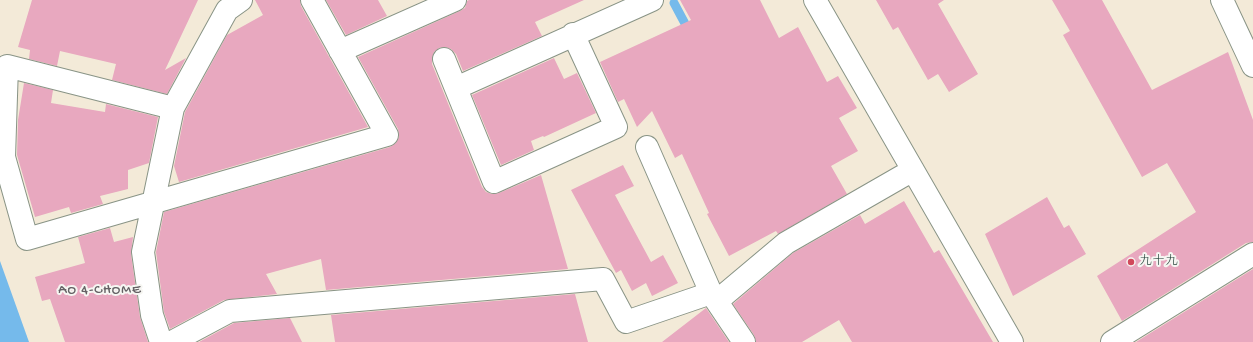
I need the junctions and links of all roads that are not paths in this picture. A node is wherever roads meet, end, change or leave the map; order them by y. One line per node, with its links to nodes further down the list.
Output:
1 (312, 0): 8 (street)
2 (456, 0): 8 (street)
3 (651, 0): 7 (street)
4 (814, 0): 14 (street)
5 (1222, 0): 10 (street)
6 (227, 3): 12 (street)
7 (573, 34): 11 (street); 11 (street)
8 (340, 51): 15 (street)
9 (444, 59): 11 (street)
10 (1253, 66)
11 (456, 88)
12 (172, 108): 15 (street); 15 (street)
13 (647, 147): 17 (street)
14 (913, 170): 17 (street); 21 (street)
15 (153, 202): 18 (street)
16 (1253, 254): 22 (street)
17 (714, 297): 19 (street); 20 (street)
18 (161, 342)
19 (172, 342)
20 (744, 342)
21 (1012, 342)
22 (1112, 342)

